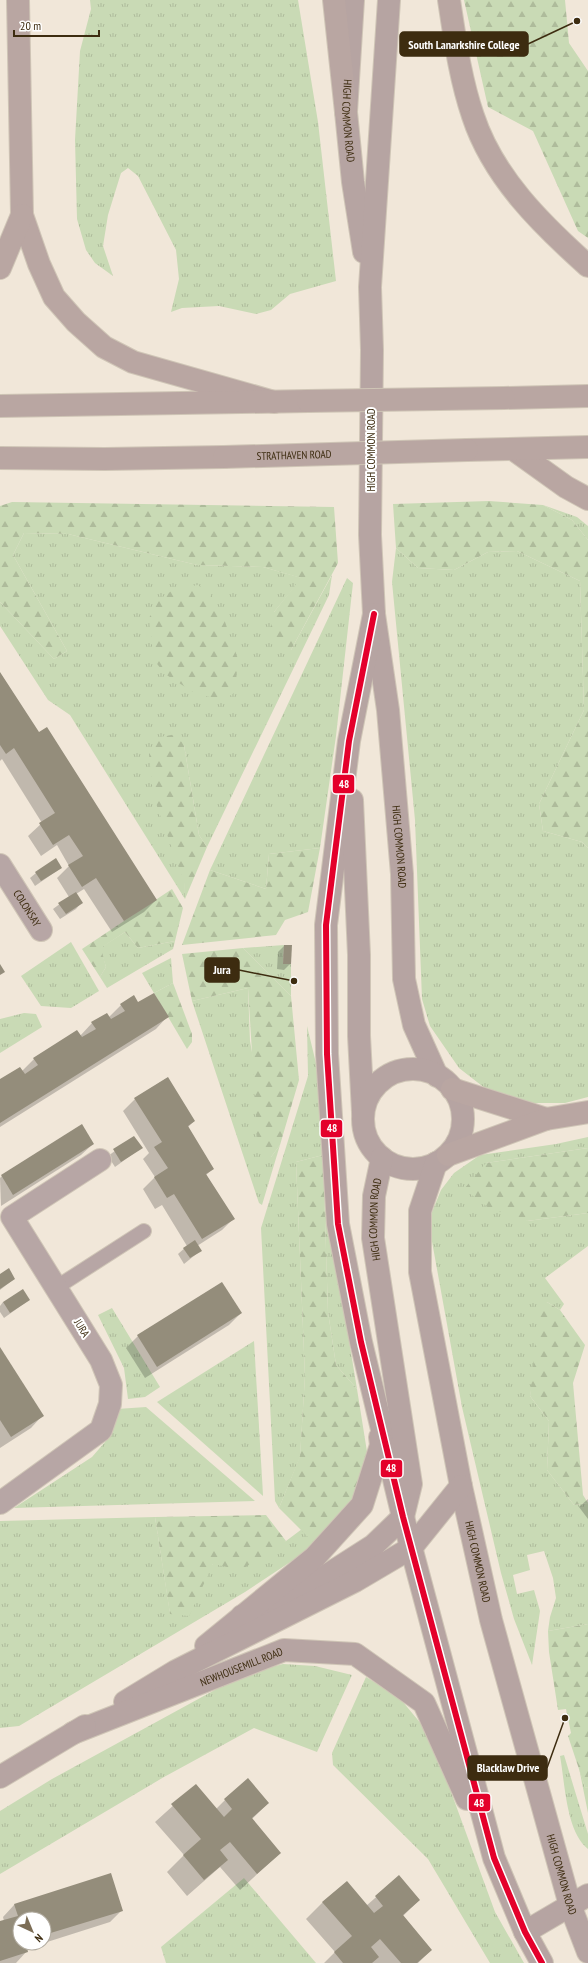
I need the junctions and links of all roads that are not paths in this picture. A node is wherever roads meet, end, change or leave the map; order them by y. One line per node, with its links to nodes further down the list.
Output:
1 (18, 0): 7 (main road)
2 (334, 0): 6 (main road)
3 (353, 0): 6 (street, HIGH COMMON ROAD)
4 (389, 0): 10 (street, HIGH COMMON ROAD)
5 (449, 0): 8 (main road)
6 (346, 112): 10 (street, HIGH COMMON ROAD)
7 (22, 215): 9 (main road); 12 (main road)
8 (588, 266)
9 (0, 268)
10 (370, 287): 18 (street, HIGH COMMON ROAD)
11 (588, 396): 12 (main road, bridge)
12 (274, 402): 13 (main road)
13 (0, 406)
14 (588, 447): 15 (main road, STRATHAVEN ROAD)
15 (513, 449): 16 (main road, STRATHAVEN ROAD, bridge); 17 (main road)
16 (0, 458)
17 (588, 499)
18 (374, 614): 19 (street, HIGH COMMON ROAD); 22 (street, HIGH COMMON ROAD)
19 (349, 741): 23 (street, HIGH COMMON ROAD); 31 (street, HIGH COMMON ROAD)
20 (0, 865): 21 (street, COLONSAY)
21 (42, 930)
22 (445, 1082): 23 (street); 25 (main road); 27 (street)
23 (363, 1112): 26 (street)
24 (588, 1112): 25 (main road)
25 (546, 1119): 27 (main road)
26 (382, 1158): 27 (street); 34 (street, HIGH COMMON ROAD)
27 (442, 1159): 32 (street, HIGH COMMON ROAD)
28 (100, 1160): 30 (street, JURA)
29 (144, 1231): 30 (lane)
30 (57, 1287): 33 (street, JURA)
31 (361, 1342): 34 (street, HIGH COMMON ROAD); 36 (street, NEWHOUSEMILL ROAD)
32 (461, 1486): 35 (street, NEWHOUSEMILL ROAD); 41 (street, HIGH COMMON ROAD)
33 (0, 1503)
34 (403, 1517): 35 (street, HIGH COMMON ROAD); 36 (street, NEWHOUSEMILL ROAD)
35 (411, 1548): 37 (street, NEWHOUSEMILL ROAD); 40 (street, HIGH COMMON ROAD)
36 (242, 1616): 37 (street, NEWHOUSEMILL ROAD)
37 (176, 1671): 38 (street, NEWHOUSEMILL ROAD)
38 (73, 1733): 39 (street, NEWHOUSEMILL ROAD); 40 (street, NEWHOUSEMILL ROAD)
39 (0, 1777)
40 (494, 1858): 42 (street, HIGH COMMON ROAD)
41 (579, 1900): 42 (street); 43 (street, HIGH COMMON ROAD)
42 (525, 1932): 44 (street, HIGH COMMON ROAD)
43 (588, 1952)
44 (542, 1963)

